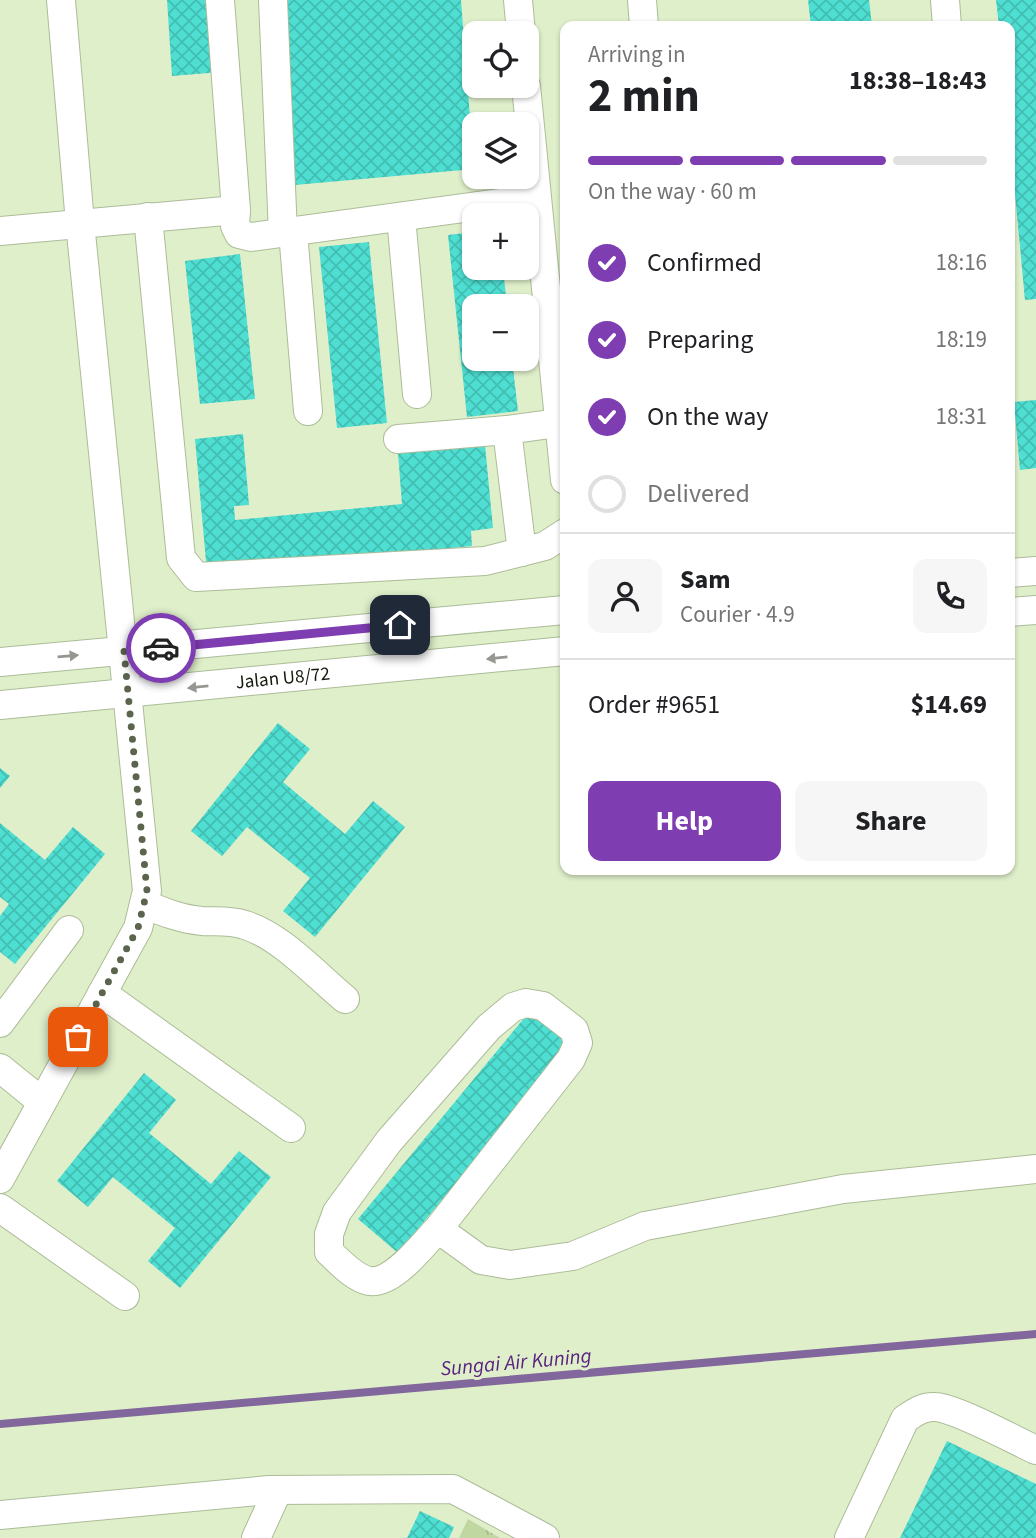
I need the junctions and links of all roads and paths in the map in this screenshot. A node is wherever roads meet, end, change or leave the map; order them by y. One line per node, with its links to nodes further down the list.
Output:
1 (61, 0): 15 (street)
2 (220, 0): 12 (street)
3 (273, 0): 17 (street)
4 (518, 0): 7 (street)
5 (642, 0): 8 (street)
6 (946, 0): 9 (street)
7 (520, 21)
8 (644, 21)
9 (947, 21)
10 (527, 98): 11 (street)
11 (536, 198): 14 (street); 20 (street)
12 (236, 209): 13 (street); 17 (street)
13 (148, 217): 15 (street); 25 (street)
14 (401, 217): 17 (street); 18 (street)
15 (80, 223): 16 (street); 31 (street)
16 (0, 231)
17 (288, 232): 19 (street)
18 (416, 394)
19 (308, 411)
20 (558, 423): 21 (street); 23 (street)
21 (507, 430): 22 (street); 25 (street)
22 (398, 439)
23 (560, 439)
24 (560, 536): 25 (street)
25 (522, 552)
26 (1036, 571): 27 (street)
27 (1015, 573)
28 (560, 610): 31 (street)
29 (1036, 610): 30 (street)
30 (1015, 612)
31 (124, 651): 33 (street, one-way to 31); 34 (street)
32 (560, 651): 34 (street, Jalan U8/72, one-way to 34)
33 (0, 662)
34 (128, 694): 35 (street, Jalan U8/72); 36 (street)
35 (0, 705)
36 (144, 904): 38 (street); 39 (street)
37 (69, 930): 40 (street)
38 (102, 993): 42 (street); 43 (street)
39 (345, 999)
40 (0, 1023)
41 (0, 1068): 42 (street)
42 (42, 1102): 45 (street)
43 (291, 1128)
44 (1036, 1169): 47 (street)
45 (1, 1176)
46 (0, 1208): 48 (street)
47 (438, 1229): 47 (street)
48 (125, 1296)
49 (1036, 1450): 54 (street)
50 (278, 1490): 51 (street); 52 (street); 53 (street)
51 (0, 1515)
52 (257, 1538)
53 (545, 1538)
54 (849, 1538)

